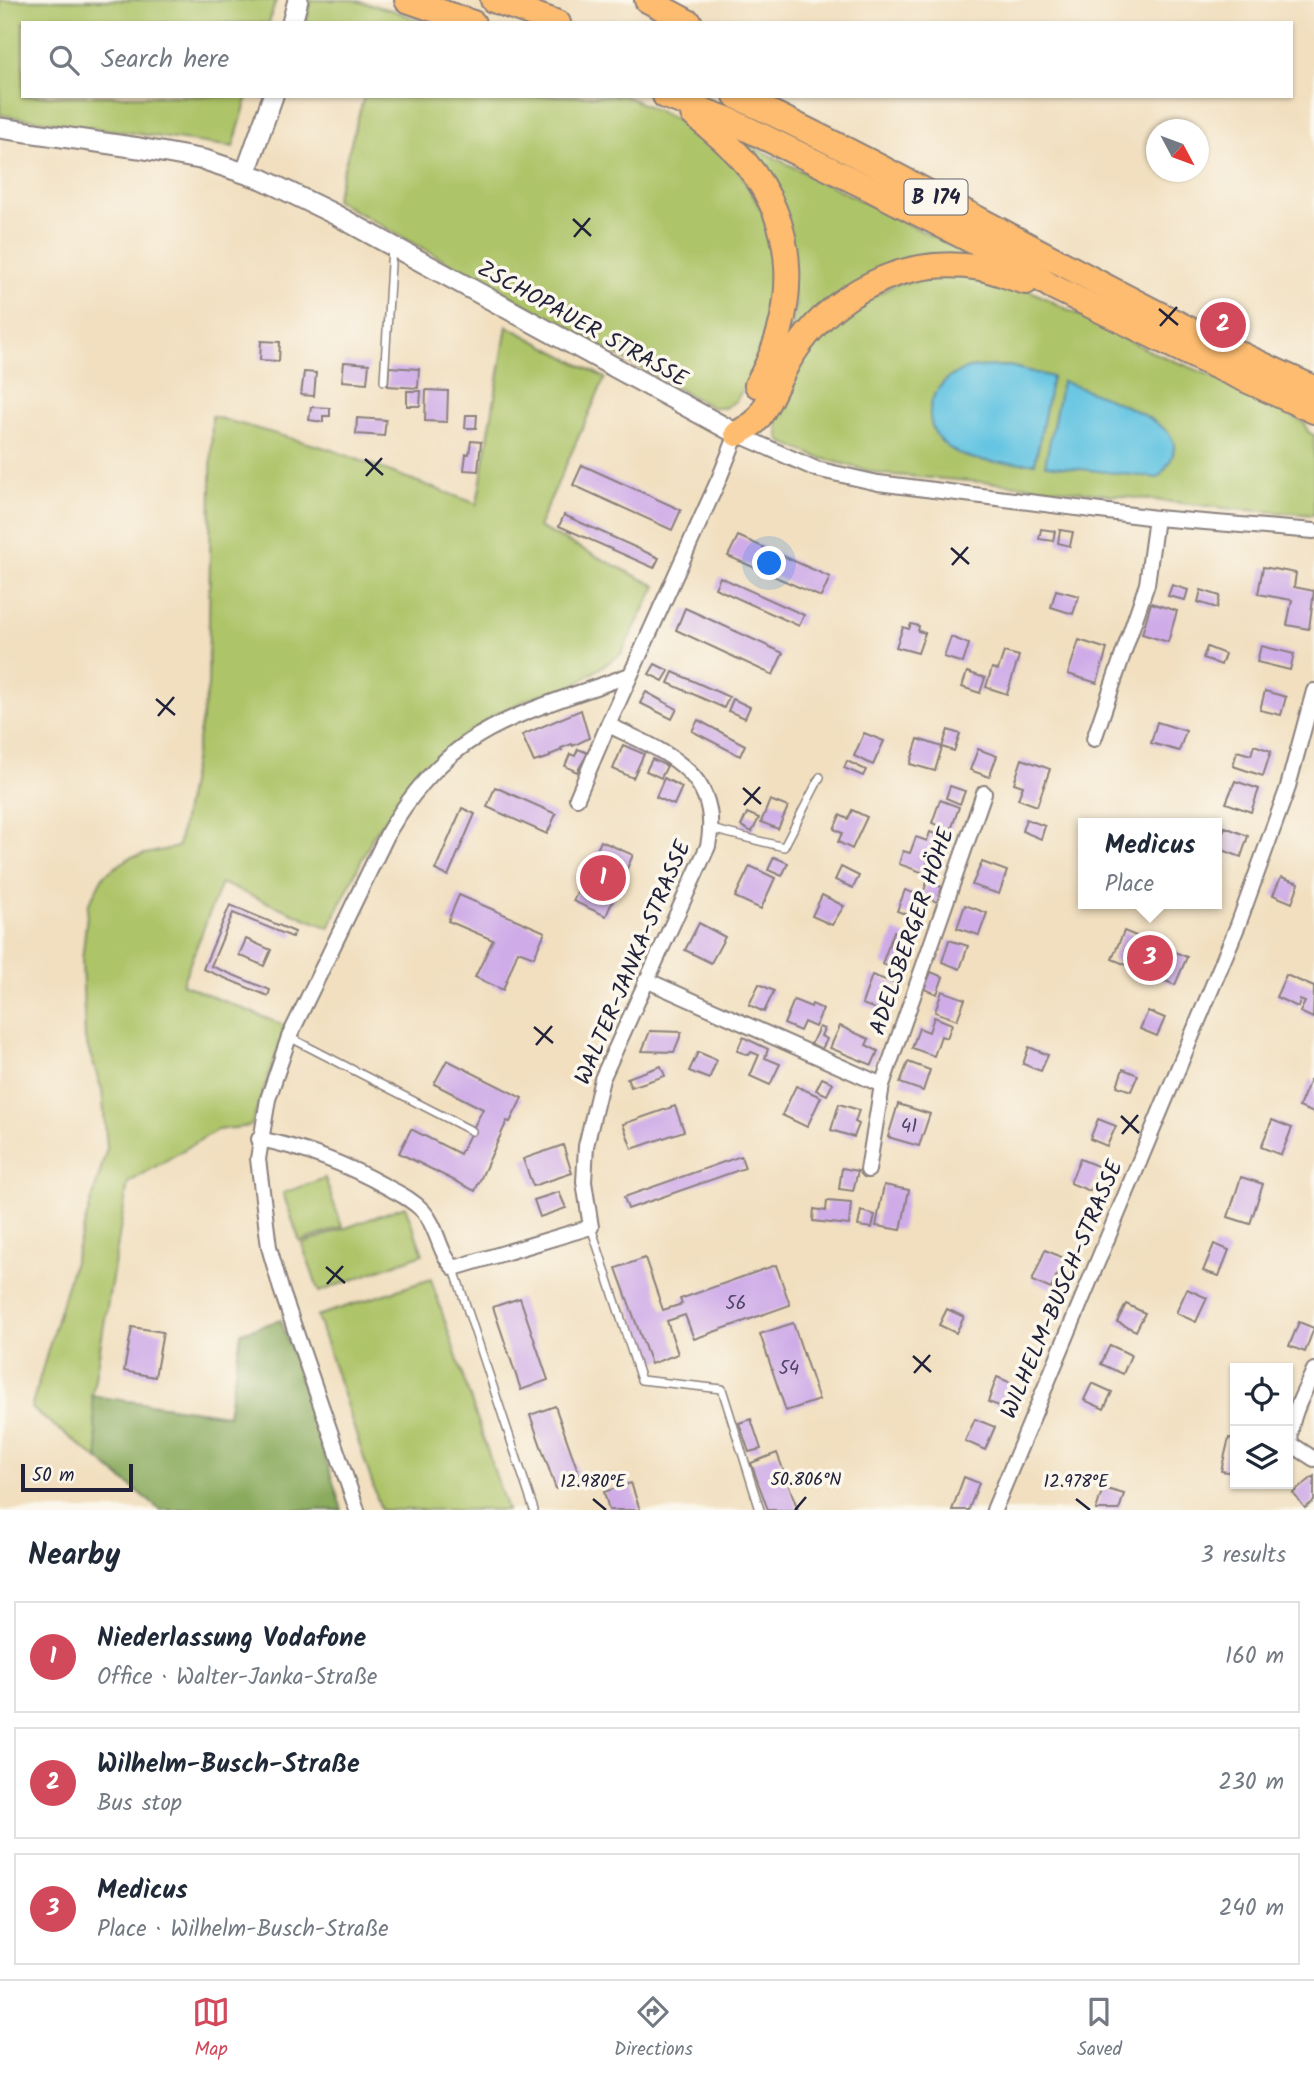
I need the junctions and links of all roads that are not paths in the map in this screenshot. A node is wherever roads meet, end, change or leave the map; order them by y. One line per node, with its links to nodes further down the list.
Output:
1 (298, 0): 5 (street)
2 (407, 0): 6 (highway)
3 (494, 0): 7 (highway)
4 (647, 0): 8 (highway)
5 (293, 21)
6 (467, 21)
7 (552, 21)
8 (686, 21)
9 (272, 98): 15 (street)
10 (740, 98): 14 (highway, B 174)
11 (782, 98): 14 (highway)
12 (672, 99): 17 (highway, B 174); 21 (highway)
13 (0, 128): 15 (street, ZSCHOPAUER STRASSE)
14 (810, 131): 19 (highway, B 174)
15 (246, 172): 16 (street, ZSCHOPAUER STRASSE)
16 (392, 246): 18 (lane); 21 (street, ZSCHOPAUER STRASSE)
17 (1051, 286): 20 (highway, B 174); 21 (highway)
18 (384, 380)
19 (1314, 387)
20 (1314, 411)
21 (737, 434): 22 (street, ZSCHOPAUER STRASSE); 24 (street)
22 (1156, 518): 23 (street, ZSCHOPAUER STRASSE); 27 (street)
23 (1314, 531)
24 (630, 675): 26 (street); 33 (street)
25 (1314, 691): 45 (street, WILHELM-BUSCH-STRASSE)
26 (608, 725): 30 (street); 31 (street, WALTER-JANKA-STRASSE)
27 (1094, 738)
28 (820, 777): 31 (lane, WALTER-JANKA-STRASSE)
29 (984, 793): 34 (street, ADELSBERGER HÖHE)
30 (577, 798)
31 (711, 829): 32 (street, WALTER-JANKA-STRASSE)
32 (646, 980): 34 (street); 38 (street, WALTER-JANKA-STRASSE)
33 (289, 1037): 35 (lane); 36 (street)
34 (882, 1084): 37 (street, ADELSBERGER HÖHE)
35 (472, 1131)
36 (259, 1139): 39 (street); 42 (street)
37 (868, 1170)
38 (590, 1227): 39 (street); 44 (lane)
39 (454, 1268): 43 (lane)
40 (1314, 1370): 41 (street)
41 (1314, 1459)
42 (357, 1510)
43 (534, 1510)
44 (761, 1510)
45 (994, 1510)

